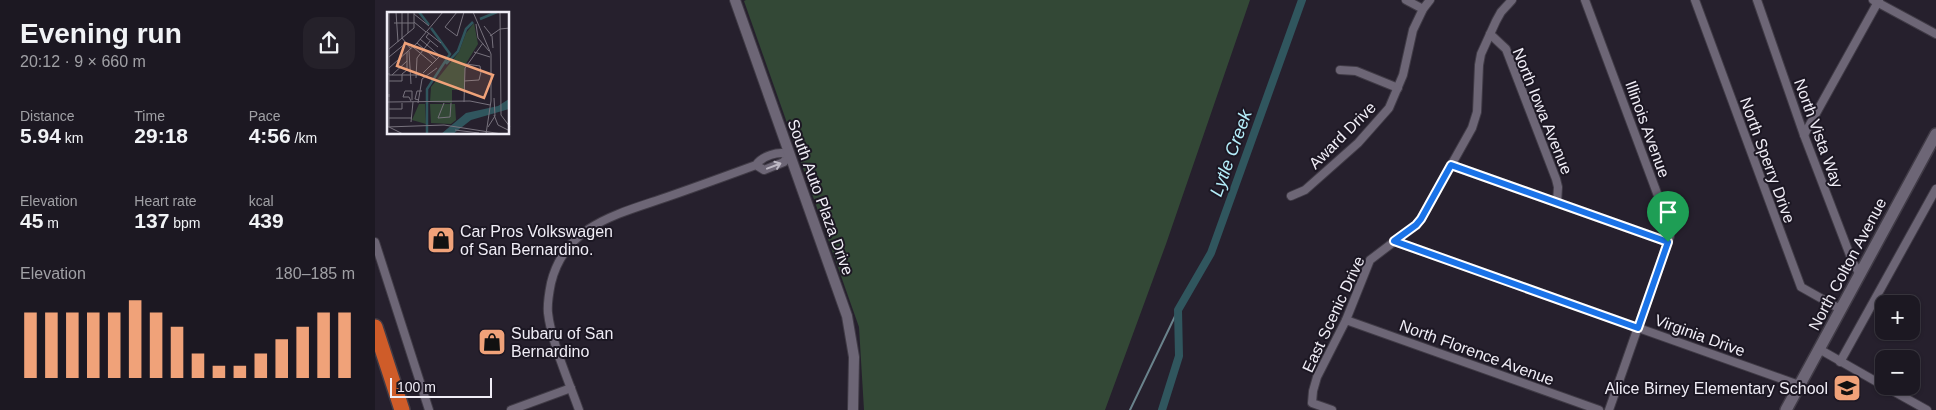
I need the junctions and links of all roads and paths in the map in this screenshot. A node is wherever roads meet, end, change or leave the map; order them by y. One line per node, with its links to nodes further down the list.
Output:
1 (735, 0): 16 (street, South Auto Plaza Drive)
2 (1406, 0): 9 (street)
3 (1430, 0): 9 (street, Award Drive)
4 (1511, 0): 10 (street, East Scenic Drive)
5 (1585, 0): 23 (street, Illinois Avenue)
6 (1695, 0): 25 (street, North Sperry Drive)
7 (1757, 0): 15 (street, North Vista Way)
8 (1877, 1): 11 (street); 15 (street)
9 (1423, 9): 13 (street, Award Drive)
10 (1490, 34): 17 (street, East Scenic Drive); 20 (street, North Iowa Avenue)
11 (1936, 34)
12 (1340, 70): 13 (street)
13 (1398, 88): 19 (street, Award Drive)
14 (1936, 134): 24 (main road, North Colton Avenue)
15 (1804, 135): 24 (street, North Vista Way)
16 (789, 154): 33 (street); 39 (street, South Auto Plaza Drive)
17 (1451, 165): 20 (street); 21 (street, East Scenic Drive)
18 (1936, 188): 30 (street)
19 (1291, 196)
20 (1557, 203): 23 (street)
21 (1394, 241): 26 (street, East Scenic Drive); 28 (street, Virginia Drive)
22 (375, 242): 36 (street)
23 (1668, 242): 28 (street, Illinois Avenue)
24 (1860, 274): 25 (main road, North Colton Avenue)
25 (1840, 309): 29 (main road, North Colton Avenue)
26 (1346, 320): 40 (street, East Scenic Drive); 41 (street, North Florence Avenue)
27 (375, 327): 35 (highway)
28 (1638, 328): 32 (street, Virginia Drive); 42 (street, Illinois Avenue)
29 (1819, 349): 30 (street); 32 (main road, North Colton Avenue)
30 (1840, 362): 31 (street)
31 (1875, 381)
32 (1799, 385): 43 (main road, North Colton Avenue)
33 (571, 388): 37 (street); 38 (street)
34 (1900, 395): 44 (street)
35 (402, 410)
36 (429, 410)
37 (511, 410)
38 (579, 410)
39 (853, 410)
40 (1332, 410)
41 (1599, 410)
42 (1609, 410)
43 (1786, 410)
44 (1927, 410)

